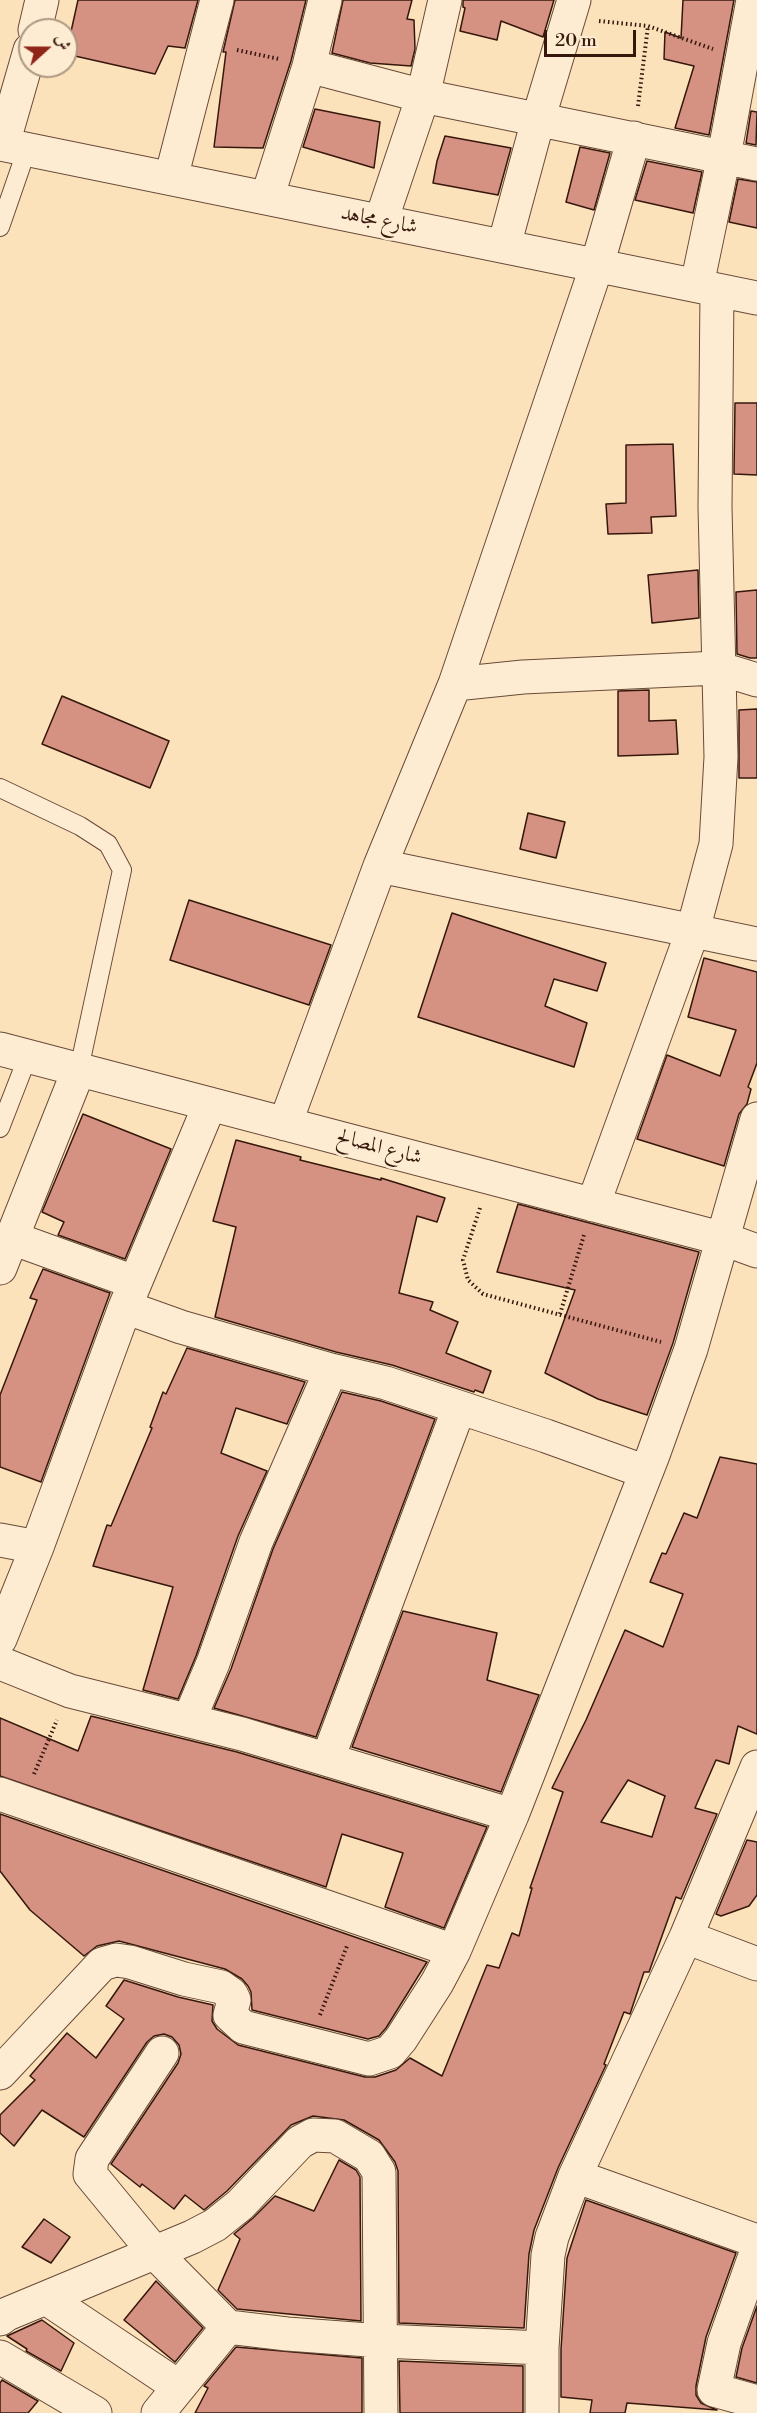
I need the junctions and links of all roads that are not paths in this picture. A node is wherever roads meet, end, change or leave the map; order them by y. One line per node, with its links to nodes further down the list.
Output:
1 (42, 0): 7 (street)
2 (218, 0): 16 (street)
3 (325, 0): 8 (street)
4 (446, 0): 10 (street)
5 (753, 0): 14 (street)
6 (571, 9): 11 (street)
7 (38, 18)
8 (309, 66): 10 (street); 17 (street)
9 (24, 78): 13 (street)
10 (423, 96): 11 (street); 18 (street)
11 (538, 120): 12 (street); 20 (street)
12 (634, 138): 14 (street); 21 (street)
13 (10, 146): 16 (street, شارع مجاهد); 19 (lane)
14 (724, 156): 15 (street); 22 (street)
15 (757, 164)
16 (171, 178): 17 (street, شارع مجاهد)
17 (267, 198): 18 (street, شارع مجاهد)
18 (381, 221): 20 (street, شارع مجاهد)
19 (0, 226)
20 (504, 246): 21 (street, شارع مجاهد)
21 (597, 265): 22 (street, شارع مجاهد); 26 (street)
22 (707, 288): 23 (street, شارع مجاهد); 24 (street)
23 (757, 298)
24 (718, 668): 25 (street); 26 (street); 29 (street)
25 (757, 680)
26 (455, 684): 28 (street)
27 (0, 788): 32 (lane)
28 (380, 866): 29 (street); 35 (street)
29 (693, 930): 30 (street); 37 (street)
30 (757, 944)
31 (14, 1052): 32 (street, شارع المصالح); 36 (lane)
32 (80, 1069): 33 (street, شارع المصالح); 38 (street)
33 (210, 1104): 35 (street, شارع المصالح); 42 (street)
34 (757, 1119): 39 (street)
35 (285, 1124): 37 (street, شارع المصالح)
36 (0, 1128)
37 (593, 1205): 39 (street, شارع المصالح)
38 (12, 1238): 41 (street); 42 (street)
39 (724, 1239): 40 (street, شارع المصالح); 45 (street)
40 (757, 1251)
41 (0, 1268)
42 (130, 1294): 43 (street); 47 (street)
43 (330, 1370): 44 (street); 50 (street)
44 (459, 1408): 45 (street); 51 (street)
45 (646, 1472): 54 (street)
46 (0, 1540): 47 (street)
47 (37, 1547): 48 (street)
48 (0, 1639)
49 (0, 1663): 50 (street)
50 (189, 1720): 51 (street)
51 (328, 1758): 54 (street)
52 (757, 1767): 55 (street)
53 (11, 1798): 56 (street)
54 (512, 1815): 56 (street)
55 (686, 1936): 57 (street); 60 (street)
56 (454, 1951): 59 (street)
57 (757, 1964)
58 (162, 2053): 63 (street)
59 (0, 2073)
60 (575, 2176): 61 (street); 68 (street)
61 (757, 2241)
62 (757, 2250): 71 (street)
63 (155, 2253): 64 (street); 66 (street); 67 (street)
64 (46, 2298): 65 (street); 70 (street)
65 (0, 2319)
66 (228, 2326): 67 (street); 70 (street)
67 (381, 2341): 68 (street); 74 (street)
68 (542, 2348): 75 (street)
69 (0, 2357): 72 (street)
70 (179, 2387): 73 (street)
71 (757, 2402)
72 (95, 2413)
73 (158, 2413)
74 (381, 2413)
75 (542, 2413)

